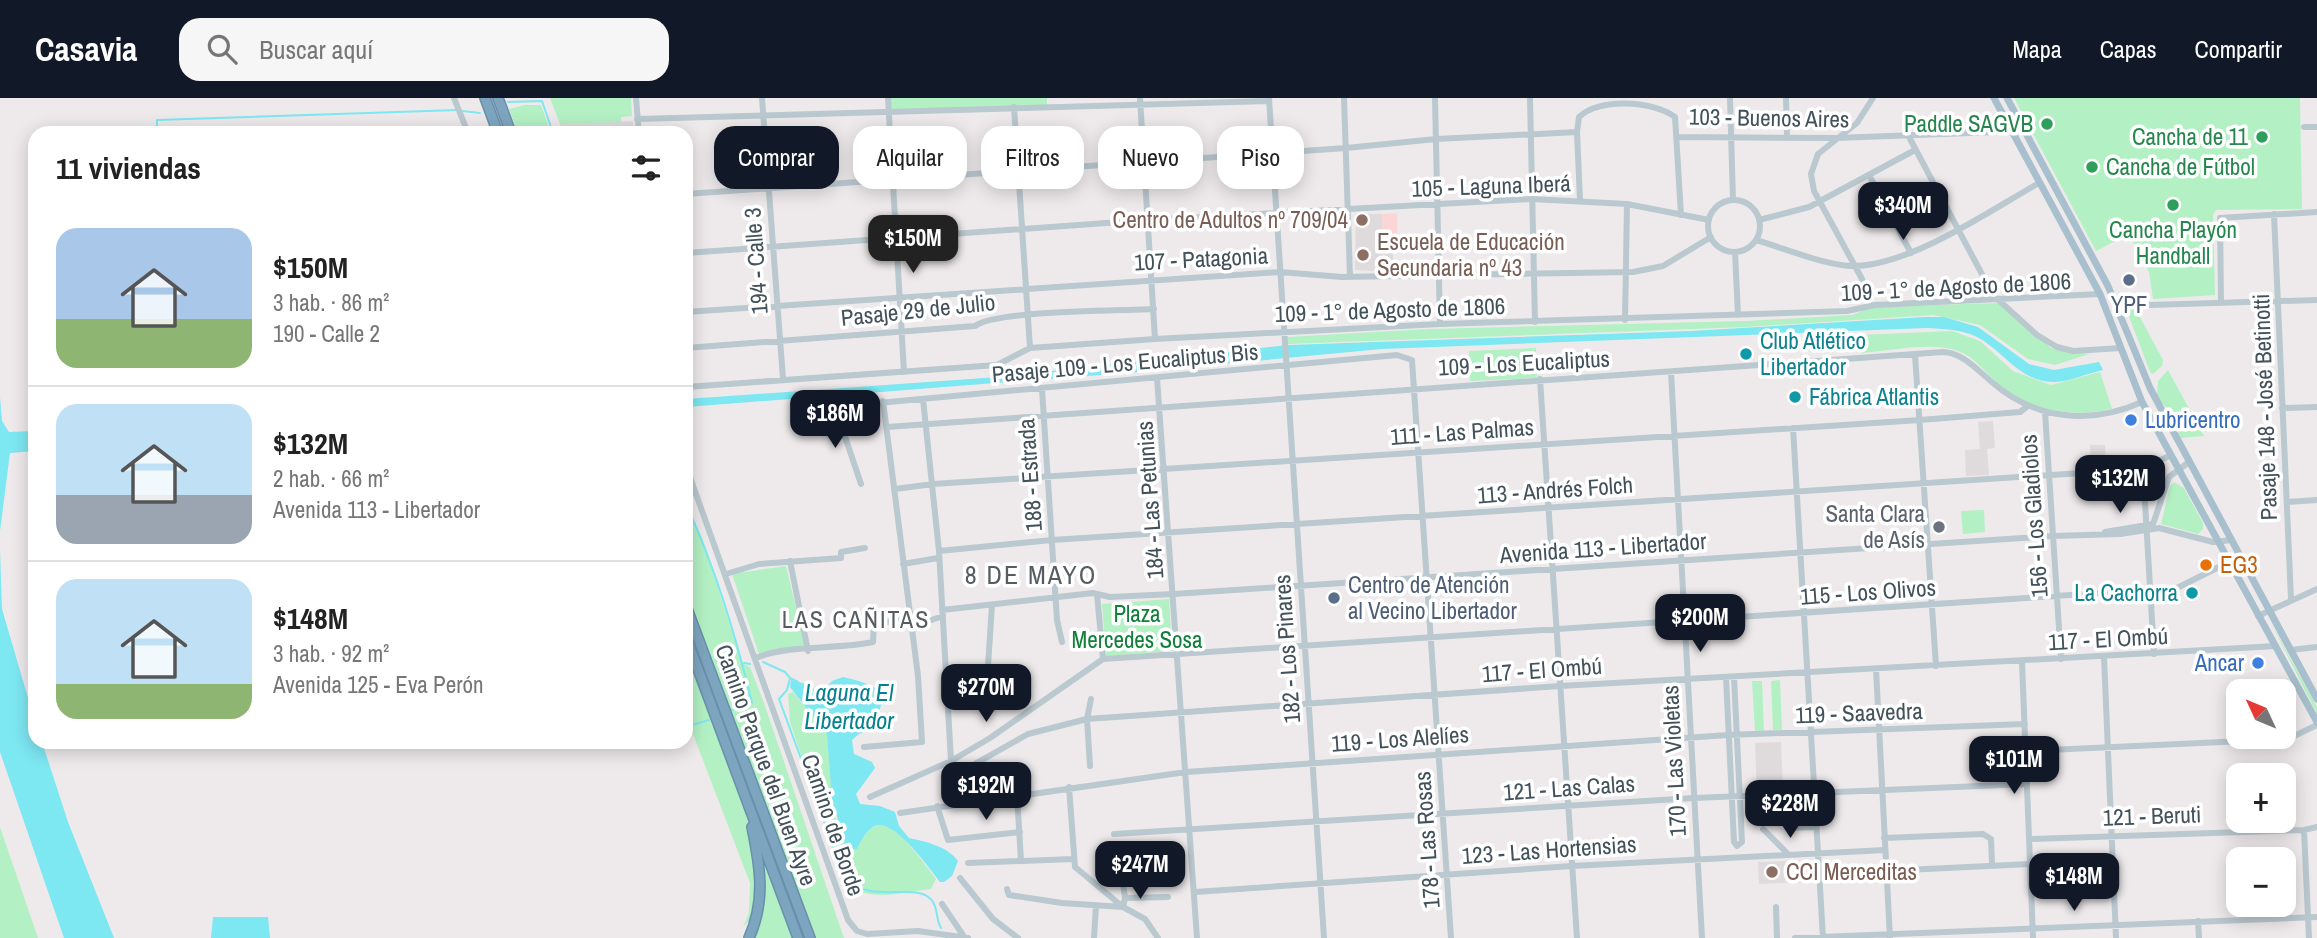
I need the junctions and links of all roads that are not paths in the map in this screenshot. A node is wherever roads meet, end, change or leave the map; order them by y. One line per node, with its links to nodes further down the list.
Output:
1 (635, 98): 21 (street)
2 (762, 98): 20 (street, 194 - Calle 3)
3 (888, 98): 19 (street)
4 (1344, 98): 42 (street)
5 (1434, 98): 41 (street)
6 (1530, 98): 35 (street)
7 (1730, 98): 37 (street)
8 (1786, 98): 39 (street)
9 (1873, 98): 40 (street)
10 (1994, 98): 22 (main road)
11 (2007, 98): 92 (main road)
12 (485, 99): 24 (highway)
13 (1269, 99): 16 (street); 31 (street, 182 - Los Pinares)
14 (499, 100): 25 (highway)
15 (1628, 100): 34 (street, 103 - Buenos Aires); 38 (street, 103 - Buenos Aires)
16 (1141, 101): 18 (street); 30 (street)
17 (456, 102): 23 (street)
18 (1014, 107): 19 (street); 29 (street)
19 (888, 111): 20 (street); 28 (street)
20 (763, 115): 21 (street); 27 (street, 194 - Calle 3)
21 (637, 119): 26 (street)
22 (2008, 125): 36 (street, 103 - Buenos Aires); 46 (main road)
23 (465, 126)
24 (495, 126)
25 (508, 126)
26 (638, 126)
27 (764, 126)
28 (889, 126)
29 (1015, 126)
30 (1142, 126)
31 (1270, 126)
32 (2304, 127): 33 (street)
33 (2317, 127)
34 (1577, 132): 35 (street); 54 (street)
35 (1530, 133): 41 (street); 53 (street)
36 (1908, 135): 40 (street, 103 - Buenos Aires); 43 (street)
37 (1732, 136): 38 (street, 103 - Buenos Aires); 39 (street, 103 - Buenos Aires); 55 (street)
38 (1678, 137): 63 (street)
39 (1787, 137): 40 (street, 103 - Buenos Aires)
40 (1836, 138): 56 (street)
41 (1436, 139): 42 (street); 58 (street)
42 (1346, 148): 44 (street); 59 (street)
43 (1915, 150): 45 (street); 67 (street)
44 (1304, 151)
45 (1869, 175): 56 (street); 75 (street)
46 (2039, 183): 67 (street); 84 (main road)
47 (769, 189): 52 (street); 72 (street, 194 - Calle 3)
48 (895, 189): 70 (street)
49 (1019, 189): 68 (street)
50 (1146, 189): 64 (street)
51 (1274, 189): 60 (street, 182 - Los Pinares)
52 (693, 194)
53 (1531, 200): 54 (street, 105 - Laguna Iberá); 58 (street, 105 - Laguna Iberá); 79 (street)
54 (1580, 200): 57 (street, 105 - Laguna Iberá)
55 (1733, 200): 65 (street); 66 (street)
56 (1819, 202): 66 (street); 76 (street)
57 (1627, 204): 63 (street, 105 - Laguna Iberá); 78 (street)
58 (1437, 205): 59 (street, 105 - Laguna Iberá); 80 (street)
59 (1349, 208): 60 (street, 105 - Laguna Iberá); 81 (street)
60 (1276, 212): 64 (street, 105 - Laguna Iberá); 77 (street, 182 - Los Pinares)
61 (2317, 212): 62 (street)
62 (2274, 214): 88 (street, Pasaje 148 - José Betinotti); 89 (street)
63 (1681, 215): 65 (street, 105 - Laguna Iberá)
64 (1148, 220): 68 (street, 105 - Laguna Iberá); 82 (street)
65 (1709, 220): 69 (street)
66 (1759, 220): 71 (street)
67 (1958, 228): 75 (street); 87 (street)
68 (1022, 229): 70 (street, 105 - Laguna Iberá); 83 (street)
69 (1711, 237): 73 (street); 78 (street, 107 - Patagonia)
70 (897, 238): 72 (street, 105 - Laguna Iberá); 85 (street)
71 (1756, 240): 73 (street); 76 (street)
72 (773, 247): 74 (street, 105 - Laguna Iberá); 90 (street, 194 - Calle 3)
73 (1735, 251): 95 (street)
74 (693, 253)
75 (1911, 253): 76 (street)
76 (1855, 266): 91 (street)
77 (1280, 272): 81 (street, 107 - Patagonia); 82 (street, 107 - Patagonia); 101 (street, 182 - Los Pinares)
78 (1625, 273): 79 (street, 107 - Patagonia); 97 (street)
79 (1534, 274): 80 (street, 107 - Patagonia); 98 (street)
80 (1439, 276): 81 (street, 107 - Patagonia); 99 (street)
81 (1350, 277)
82 (1152, 279): 83 (street, 107 - Patagonia); 93 (street)
83 (1026, 287): 85 (street, 107 - Patagonia); 96 (street)
84 (2099, 294): 87 (street, 109 - 1° de Agosto de 1806); 106 (main road)
85 (901, 298): 90 (street, 107 - Patagonia); 100 (street)
86 (2317, 300): 88 (street)
87 (2001, 301): 91 (street, 109 - 1° de Agosto de 1806); 106 (street)
88 (2278, 301): 89 (street); 125 (street, Pasaje 148 - José Betinotti)
89 (2221, 303): 92 (street)
90 (776, 305): 94 (street, 107 - Patagonia); 103 (street, 194 - Calle 3)
91 (1870, 305): 95 (street, 109 - 1° de Agosto de 1806)
92 (2117, 306): 137 (main road)
93 (1154, 309): 96 (street, Pasaje 29 de Julio); 102 (street)
94 (693, 311)
95 (1738, 315): 97 (street, 109 - 1° de Agosto de 1806)
96 (1027, 316): 100 (street, Pasaje 29 de Julio); 105 (street)
97 (1625, 320): 98 (street, 109 - 1° de Agosto de 1806)
98 (1535, 322): 99 (street, 109 - 1° de Agosto de 1806)
99 (1440, 324): 101 (street, 109 - 1° de Agosto de 1806)
100 (903, 330): 103 (street, Pasaje 29 de Julio); 110 (street)
101 (1284, 331): 102 (street, 109 - 1° de Agosto de 1806); 108 (street, 182 - Los Pinares)
102 (1155, 339): 105 (street, 109 - 1° de Agosto de 1806)
103 (779, 341): 104 (street, Pasaje 29 de Julio); 113 (street, 194 - Calle 3)
104 (693, 347)
105 (1030, 348): 110 (street, 109 - 1° de Agosto de 1806)
106 (2121, 348): 121 (main road)
107 (1915, 355): 111 (street, 109 - Los Eucaliptus); 123 (street, 109 - Los Eucaliptus); 128 (street)
108 (1285, 362): 109 (street, Pasaje 109 - Los Eucaliptus Bis); 112 (street, Pasaje 109 - Los Eucaliptus Bis); 118 (street, 182 - Los Pinares)
109 (1414, 363): 116 (street, 178 - Las Rosas)
110 (904, 372): 113 (street, 109 - 1° de Agosto de 1806)
111 (1671, 372): 114 (street, 109 - Los Eucaliptus); 132 (street, 170 - Las Violetas)
112 (1157, 378): 117 (street, Pasaje 109 - Los Eucaliptus Bis); 122 (street, 184 - Las Petunias)
113 (783, 379): 115 (street, 109 - 1° de Agosto de 1806)
114 (1541, 379): 116 (street, 109 - Los Eucaliptus); 133 (street)
115 (693, 386)
116 (1415, 387): 118 (street, 109 - Los Eucaliptus); 134 (street, 178 - Las Rosas)
117 (1042, 389): 119 (street, Pasaje 109 - Los Eucaliptus Bis); 127 (street, 188 - Estrada)
118 (1288, 396): 122 (street, 109 - Los Eucaliptus); 136 (street, 182 - Los Pinares)
119 (923, 399): 120 (street, Pasaje 109 - Los Eucaliptus Bis); 129 (street)
120 (883, 401): 130 (street); 143 (street, Pasaje 109 - Los Eucaliptus Bis)
121 (2142, 402): 126 (street, 109 - Los Eucaliptus); 135 (main road)
122 (1160, 406): 127 (street, 109 - Los Eucaliptus); 139 (street, 184 - Las Petunias)
123 (2028, 406): 126 (street, 109 - Los Eucaliptus); 128 (street, 111 - Las Palmas)
124 (2317, 407): 125 (street)
125 (2282, 408): 151 (street, Pasaje 148 - José Betinotti)
126 (2045, 412): 141 (street, 156 - Los Gladiolos)
127 (1044, 415): 129 (street, 109 - Los Eucaliptus); 142 (street, 188 - Estrada)
128 (1920, 420): 131 (street, 111 - Las Palmas); 145 (street)
129 (926, 423): 130 (street, 109 - Los Eucaliptus); 144 (street)
130 (887, 427): 147 (street)
131 (1793, 428): 132 (street, 111 - Las Palmas); 148 (street)
132 (1675, 436): 133 (street, 111 - Las Palmas); 149 (street, 170 - Las Violetas)
133 (1544, 444): 134 (street, 111 - Las Palmas); 152 (street)
134 (1419, 452): 136 (street, 111 - Las Palmas); 153 (street, 178 - Las Rosas)
135 (2171, 455): 138 (main road); 140 (street, 113 - Andrés Folch)
136 (1292, 461): 139 (street, 111 - Las Palmas); 154 (street, 182 - Los Pinares)
137 (2189, 462): 138 (street); 159 (main road)
138 (2178, 468): 155 (street); 160 (main road)
139 (1165, 469): 142 (street, 111 - Las Palmas); 156 (street, 184 - Las Petunias)
140 (2143, 469): 141 (street, 113 - Andrés Folch); 155 (street)
141 (2048, 476): 145 (street, 113 - Andrés Folch); 157 (street, 156 - Los Gladiolos)
142 (1048, 478): 144 (street, 111 - Las Palmas); 158 (street, 188 - Estrada)
143 (860, 484)
144 (933, 484): 147 (street, 111 - Las Palmas); 164 (street)
145 (1924, 484): 148 (street, 113 - Andrés Folch); 161 (street)
146 (693, 485): 170 (street, Camino de Borde)
147 (895, 489): 168 (street)
148 (1798, 492): 149 (street, 113 - Andrés Folch); 163 (street)
149 (1678, 500): 152 (street, 113 - Andrés Folch); 166 (street, 170 - Las Violetas)
150 (2317, 500): 151 (street)
151 (2287, 502): 179 (street, Pasaje 148 - José Betinotti)
152 (1548, 508): 153 (street, 113 - Andrés Folch); 169 (street)
153 (1424, 517): 154 (street, 113 - Andrés Folch); 171 (street, 178 - Las Rosas)
154 (1297, 525): 156 (street, 113 - Andrés Folch); 172 (street, 182 - Los Pinares)
155 (2147, 529): 157 (street, Avenida 113 - Libertador); 160 (street, Avenida 113 - Libertador); 173 (street)
156 (1170, 533): 158 (street, 113 - Andrés Folch); 176 (street, 184 - Las Petunias)
157 (2052, 536): 161 (street, Avenida 113 - Libertador); 178 (street, 156 - Los Gladiolos)
158 (1052, 540): 164 (street, 113 - Andrés Folch); 177 (street, 188 - Estrada)
159 (2232, 540): 160 (street, Avenida 113 - Libertador); 182 (main road)
160 (2219, 543): 167 (main road)
161 (1927, 545): 163 (street, Avenida 113 - Libertador); 180 (street)
162 (865, 548): 165 (street)
163 (1803, 552): 166 (street, Avenida 113 - Libertador); 184 (street)
164 (939, 554): 168 (street, 113 - Andrés Folch); 183 (street)
165 (790, 561): 170 (street); 195 (street)
166 (1681, 561): 169 (street, Avenida 113 - Libertador); 186 (street, 170 - Las Violetas)
167 (2229, 562): 173 (street, 115 - Los Olivos); 185 (main road)
168 (903, 564): 187 (street)
169 (1552, 569): 171 (street, Avenida 113 - Libertador); 189 (street)
170 (726, 574): 201 (street, Camino de Borde)
171 (1428, 577): 172 (street, Avenida 113 - Libertador); 190 (street, 178 - Las Rosas)
172 (1301, 585): 176 (street, Avenida 113 - Libertador); 192 (street, 182 - Los Pinares)
173 (2151, 589): 178 (street, 115 - Los Olivos); 198 (street)
174 (2317, 589): 179 (street)
175 (1097, 594): 176 (street, Avenida 113 - Libertador); 177 (street, Avenida 113 - Libertador); 202 (street)
176 (1174, 594): 197 (street, 184 - Las Petunias)
177 (1056, 597): 181 (street, Avenida 113 - Libertador); 191 (street, 188 - Estrada)
178 (2057, 597): 180 (street, 115 - Los Olivos); 203 (street, 156 - Los Gladiolos)
179 (2291, 599): 182 (street)
180 (1931, 604): 184 (street, 115 - Los Olivos); 205 (street)
181 (992, 605): 183 (street, Avenida 113 - Libertador); 215 (street)
182 (2269, 610): 185 (street); 196 (main road)
183 (942, 613): 187 (street, Avenida 113 - Libertador); 230 (street)
184 (1806, 614): 186 (street, 115 - Los Olivos); 207 (street)
185 (2259, 616): 193 (main road)
186 (1685, 621): 189 (street, 115 - Los Olivos); 209 (street, 170 - Las Violetas)
187 (910, 624): 195 (street, Avenida 113 - Libertador); 226 (street)
188 (693, 625): 292 (highway, Camino Parque del Buen Ayre)
189 (1556, 630): 190 (street, 115 - Los Olivos); 210 (street)
190 (1432, 638): 192 (street, 115 - Los Olivos); 211 (street, 178 - Las Rosas)
191 (1062, 642)
192 (1304, 645): 197 (street, 115 - Los Olivos); 214 (street, 182 - Los Pinares)
193 (2276, 646): 198 (street, 117 - El Ombú); 219 (main road)
194 (2317, 646): 196 (street)
195 (808, 650): 201 (street)
196 (2290, 650): 213 (main road)
197 (1177, 654): 202 (street, 115 - Los Olivos); 216 (street, 184 - Las Petunias)
198 (2154, 654): 200 (street, 117 - El Ombú)
199 (693, 655): 242 (highway, Camino Parque del Buen Ayre)
200 (2104, 657): 203 (street, 117 - El Ombú); 227 (street)
201 (756, 658): 293 (street, Camino de Borde)
202 (1103, 659): 230 (street)
203 (2061, 659): 204 (street, 117 - El Ombú)
204 (2022, 662): 205 (street, 117 - El Ombú); 218 (street)
205 (1936, 666): 206 (street, 117 - El Ombú)
206 (1876, 669): 207 (street, 117 - El Ombú); 220 (street)
207 (1810, 672): 208 (street, 117 - El Ombú); 221 (street)
208 (1730, 677): 209 (street, 117 - El Ombú); 222 (street); 223 (street)
209 (1687, 678): 210 (street, 117 - El Ombú); 224 (street, 170 - Las Violetas)
210 (1560, 686): 211 (street, 117 - El Ombú); 225 (street)
211 (1436, 695): 214 (street, 117 - El Ombú); 229 (street, 178 - Las Rosas)
212 (1091, 699): 217 (street)
213 (2317, 699)
214 (1308, 703): 216 (street, 117 - El Ombú); 231 (street, 182 - Los Pinares)
215 (985, 712)
216 (1182, 712): 217 (street, 117 - El Ombú); 233 (street, 184 - Las Petunias)
217 (1087, 719): 232 (street); 234 (street, 117 - El Ombú)
218 (2025, 724): 220 (street, 119 - Saavedra); 228 (street)
219 (2317, 724): 227 (street)
220 (1879, 730): 221 (street, 119 - Saavedra); 237 (street)
221 (1812, 731): 223 (street, 119 - Saavedra); 238 (street)
222 (1728, 735): 223 (street, 119 - Los Alelíes); 224 (street, 119 - Los Alelíes); 240 (street)
223 (1737, 735): 240 (street)
224 (1691, 738): 225 (street, 119 - Los Alelíes); 243 (street, 170 - Las Violetas)
225 (1564, 746): 229 (street, 119 - Los Alelíes); 245 (street)
226 (864, 747)
227 (2108, 747): 228 (street); 257 (street)
228 (2026, 751): 235 (street)
229 (1439, 754): 231 (street, 119 - Los Alelíes); 247 (street, 178 - Las Rosas)
230 (951, 761): 241 (street)
231 (1312, 763): 233 (street, 119 - Los Alelíes); 248 (street, 182 - Los Pinares)
232 (1090, 766)
233 (1186, 772): 236 (street, 119 - Los Alelíes); 254 (street, 184 - Las Petunias)
234 (950, 778)
235 (2027, 784): 237 (street, 121 - Las Calas); 259 (street)
236 (1069, 787): 239 (street, 119 - Los Alelíes); 263 (street)
237 (1882, 790): 238 (street, 121 - Las Calas); 258 (street)
238 (1814, 793): 240 (street, 121 - Las Calas); 249 (street)
239 (1017, 795): 244 (street, 119 - Los Alelíes); 255 (street)
240 (1735, 796): 240 (street); 243 (street, 121 - Las Calas)
241 (870, 797)
242 (746, 798): 290 (highway); 291 (highway, Camino Parque del Buen Ayre)
243 (1694, 798): 245 (street, 121 - Las Calas); 264 (street, 170 - Las Violetas)
244 (937, 806): 246 (street, 119 - Los Alelíes); 255 (street)
245 (1568, 806): 247 (street, 121 - Las Calas); 269 (street)
246 (900, 813)
247 (1443, 814): 248 (street, 121 - Las Calas); 271 (street, 178 - Las Rosas)
248 (1316, 823): 254 (street, 121 - Las Calas); 273 (street, 182 - Los Pinares)
249 (1816, 827): 251 (street); 261 (street)
250 (2317, 827): 253 (street, 121 - Beruti)
251 (1788, 828)
252 (1763, 829): 262 (street)
253 (2304, 830): 257 (street, 121 - Beruti); 283 (street)
254 (1190, 831): 256 (street, 121 - Las Calas); 276 (street, 184 - Las Petunias)
255 (1020, 832): 265 (street)
256 (1114, 834)
257 (2112, 835): 259 (street, 121 - Beruti); 286 (street)
258 (1884, 838): 260 (street); 267 (street)
259 (2029, 839): 268 (street)
260 (1885, 850): 261 (street, 123 - Las Hortensias); 270 (street)
261 (1817, 852): 262 (street, 123 - Las Hortensias); 289 (street)
262 (1788, 854): 264 (street, 123 - Las Hortensias)
263 (1073, 859): 265 (street); 281 (street)
264 (1697, 859): 269 (street, 123 - Las Hortensias); 301 (street, 170 - Las Violetas)
265 (1021, 861): 266 (street)
266 (968, 863)
267 (1993, 864): 268 (street); 270 (street)
268 (2030, 864): 287 (street)
269 (1572, 866): 271 (street, 123 - Las Hortensias); 300 (street)
270 (1885, 871): 288 (street)
271 (1447, 874): 273 (street, 123 - Las Hortensias); 299 (street, 178 - Las Rosas)
272 (960, 878): 294 (street)
273 (1320, 883): 276 (street, 123 - Las Hortensias); 298 (street, 182 - Los Pinares)
274 (1123, 884): 278 (street)
275 (1007, 889): 280 (street)
276 (1195, 892): 297 (street, 184 - Las Petunias)
277 (1168, 897): 278 (street)
278 (1125, 898): 281 (street)
279 (942, 904): 293 (street)
280 (1096, 906): 281 (street); 295 (street)
281 (1123, 907): 296 (street)
282 (1776, 907): 302 (street)
283 (2308, 917): 284 (street); 285 (street); 307 (street)
284 (2317, 917)
285 (2198, 922): 286 (street); 306 (street)
286 (2115, 925): 287 (street); 305 (street)
287 (2033, 928): 288 (street); 304 (street)
288 (1889, 935): 289 (street)
289 (1823, 937): 303 (street)
290 (749, 938)
291 (798, 938)
292 (810, 938)
293 (966, 938)
294 (1017, 938)
295 (1094, 938)
296 (1158, 938)
297 (1197, 938)
298 (1324, 938)
299 (1451, 938)
300 (1577, 938)
301 (1702, 938)
302 (1777, 938)
303 (1795, 938)
304 (2033, 938)
305 (2116, 938)
306 (2199, 938)
307 (2309, 938)

